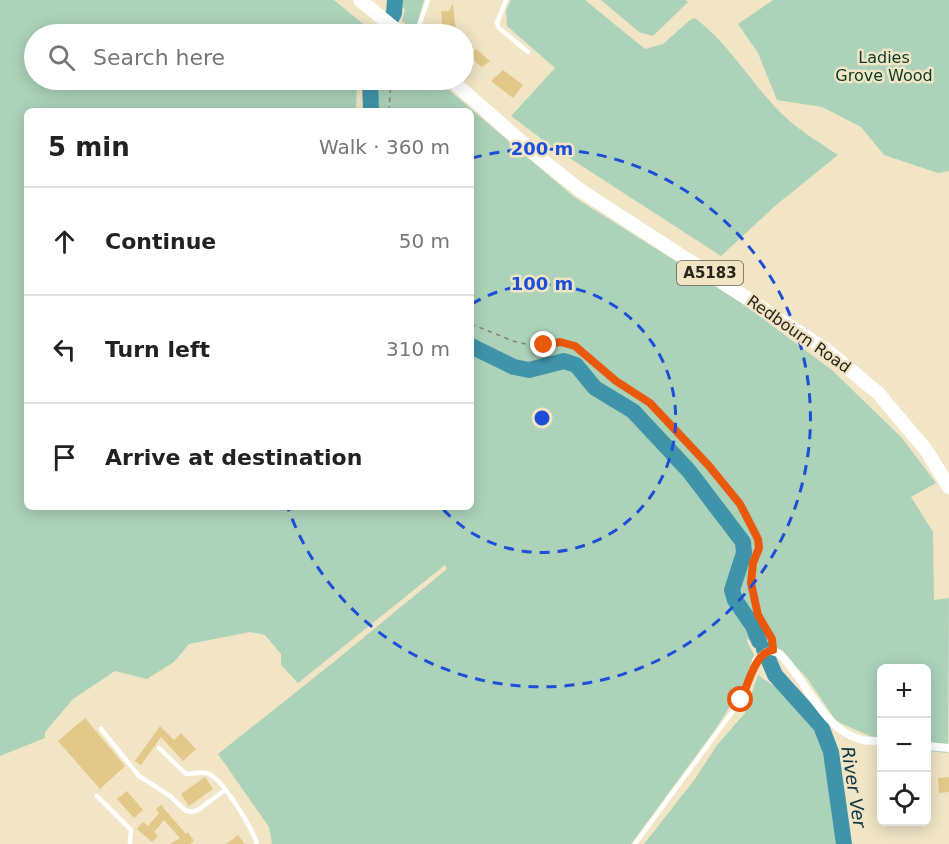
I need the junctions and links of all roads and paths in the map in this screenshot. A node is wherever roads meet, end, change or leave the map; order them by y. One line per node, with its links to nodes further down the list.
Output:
1 (360, 0): 4 (main road)
2 (428, 0): 5 (lane)
3 (506, 0): 6 (lane)
4 (388, 24)
5 (420, 24)
6 (528, 52)
7 (390, 90): 9 (path)
8 (462, 90): 11 (main road, Redbourn Road / A5183)
9 (389, 108)
10 (474, 325): 12 (path)
11 (949, 487)
12 (770, 650): 13 (street); 15 (street)
13 (756, 661): 23 (lane)
14 (101, 729): 19 (lane)
15 (877, 741)
16 (931, 746): 18 (street)
17 (159, 748): 19 (lane)
18 (949, 748)
19 (225, 790): 22 (lane)
20 (97, 796): 21 (lane)
21 (130, 844)
22 (257, 844)
23 (635, 844)

